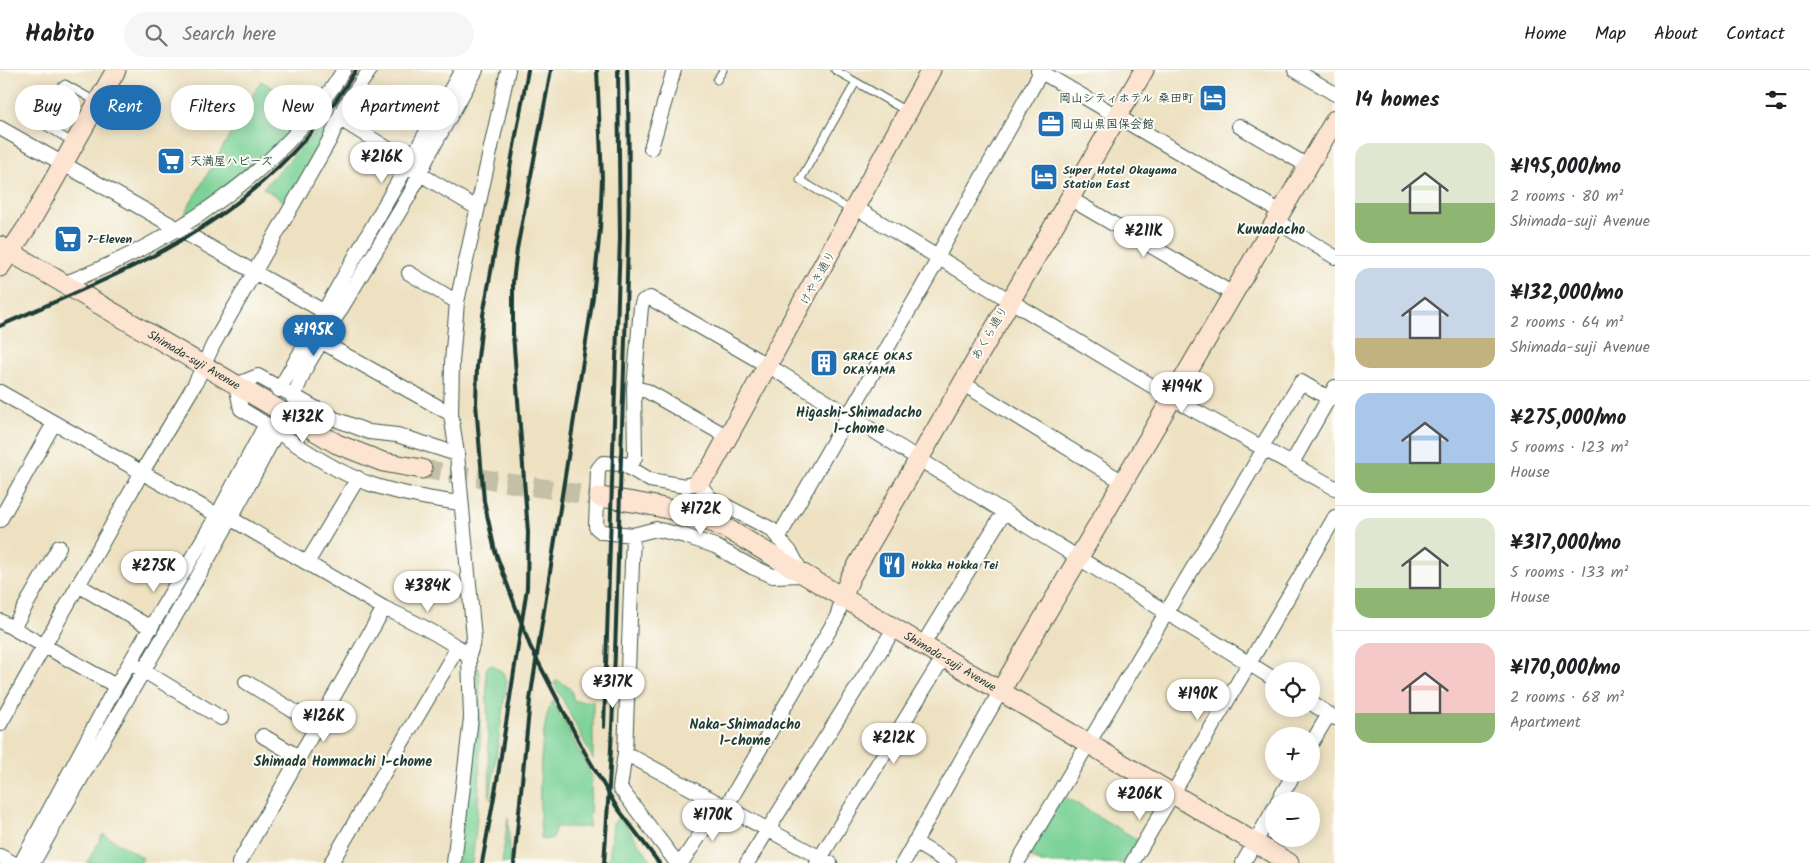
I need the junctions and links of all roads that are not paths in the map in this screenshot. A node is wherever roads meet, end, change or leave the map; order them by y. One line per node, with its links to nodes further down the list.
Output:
1 (116, 70): 16 (street)
2 (344, 70): 35 (street)
3 (370, 70): 22 (street)
4 (462, 70): 30 (street)
5 (476, 70): 30 (street)
6 (508, 70): 32 (street)
7 (674, 70): 27 (street)
8 (723, 70): 14 (lane)
9 (835, 70): 15 (lane)
10 (931, 70): 19 (street, けやき通り)
11 (1144, 70): 21 (street, あくら通り)
12 (1295, 70): 17 (street)
13 (1040, 71): 21 (street); 37 (street)
14 (717, 80)
15 (856, 82): 19 (lane); 33 (lane)
16 (107, 85)
17 (1335, 94)
18 (90, 98): 26 (lane)
19 (908, 112): 33 (street, けやき通り)
20 (90, 114): 26 (street)
21 (1117, 116): 31 (street, あくら通り); 34 (street)
22 (340, 119): 30 (street); 39 (street)
23 (1335, 120): 29 (street)
24 (1240, 126): 29 (street)
25 (0, 128): 28 (street)
26 (74, 143): 28 (street)
27 (651, 148)
28 (62, 164): 35 (street); 36 (street)
29 (1308, 166): 34 (street)
30 (414, 170): 32 (street); 45 (street); 46 (street)
31 (1070, 198): 42 (street); 43 (street, あくら通り)
32 (477, 208): 44 (street)
33 (855, 210): 37 (street); 48 (street, けやき通り)
34 (1278, 216): 38 (street); 42 (street)
35 (178, 228): 39 (street); 41 (street)
36 (3, 255): 41 (street, Shimada-suji Avenue)
37 (938, 256): 43 (street); 58 (street)
38 (1335, 257)
39 (255, 272): 45 (street); 47 (street)
40 (409, 273): 44 (street)
41 (63, 284): 47 (street, Shimada-suji Avenue)
42 (1233, 294): 56 (street)
43 (1010, 300): 49 (street, あくら通り); 56 (street)
44 (457, 302): 57 (street)
45 (323, 311): 52 (street)
46 (322, 342): 55 (street); 57 (street)
47 (204, 366): 50 (street, Shimada-suji Avenue); 68 (street)
48 (768, 366): 51 (street); 58 (street); 61 (street, けやき通り)
49 (962, 382): 64 (street, あくら通り); 71 (street)
50 (236, 385): 52 (street); 60 (street); 67 (street, Shimada-suji Avenue)
51 (634, 388): 61 (street); 66 (street)
52 (279, 390): 55 (street)
53 (0, 392): 59 (street)
54 (1332, 393): 62 (street); 65 (street)
55 (293, 398): 63 (street)
56 (1172, 398): 62 (street); 71 (street)
57 (451, 414): 63 (street)
58 (849, 416): 64 (street); 80 (street)
59 (54, 423): 68 (street); 78 (street)
60 (271, 427): 69 (street); 76 (street)
61 (728, 437): 70 (street, けやき通り)
62 (1263, 449): 65 (street); 88 (street)
63 (457, 454): 74 (street)
64 (918, 458): 75 (street); 86 (street, あくら通り)
65 (1292, 463): 72 (street)
66 (630, 468): 70 (street); 79 (street)
67 (422, 469)
68 (142, 472): 76 (street); 85 (street)
69 (358, 478): 74 (street); 83 (street)
70 (698, 482): 80 (street)
71 (1123, 482): 82 (street)
72 (1335, 488)
73 (599, 497): 84 (street, Shimada-suji Avenue)
74 (460, 503): 95 (street)
75 (1004, 512): 82 (street); 94 (street)
76 (224, 516): 83 (street); 91 (street); 98 (street)
77 (1335, 517): 97 (street)
78 (0, 520)
79 (633, 535): 84 (street); 111 (street)
80 (778, 538): 84 (street)
81 (59, 546): 90 (street)
82 (1078, 559): 88 (street); 102 (street)
83 (307, 563): 87 (street)
84 (803, 575): 86 (street, Shimada-suji Avenue)
85 (78, 585): 91 (street); 93 (street)
86 (842, 599): 92 (street, Shimada-suji Avenue); 114 (street)
87 (384, 608): 95 (street); 107 (street)
88 (1166, 613): 97 (street); 110 (street)
89 (0, 621): 90 (street)
90 (13, 628): 93 (street)
91 (151, 628): 98 (street)
92 (894, 629): 94 (street, Shimada-suji Avenue); 116 (street)
93 (44, 645): 101 (street); 106 (street)
94 (922, 646): 96 (street, Shimada-suji Avenue)
95 (463, 651): 125 (street); 126 (street)
96 (943, 658): 102 (street, Shimada-suji Avenue); 120 (street)
97 (1248, 663): 99 (street); 113 (street)
98 (138, 666): 101 (street); 105 (street); 123 (street)
99 (1265, 674)
100 (246, 682): 107 (street)
101 (116, 686): 122 (street)
102 (1000, 692): 110 (street, Shimada-suji Avenue); 117 (street)
103 (1320, 709): 104 (street)
104 (1332, 716): 108 (street)
105 (221, 718)
106 (0, 724)
107 (317, 725): 112 (street)
108 (1320, 732)
109 (263, 736): 112 (street)
110 (1088, 742): 113 (street, Shimada-suji Avenue); 132 (street)
111 (625, 753): 114 (street); 127 (street)
112 (299, 757): 124 (street)
113 (1172, 793): 118 (street, Shimada-suji Avenue); 133 (street)
114 (724, 806): 116 (street); 128 (street)
115 (1265, 825): 118 (street)
116 (768, 830): 120 (street); 129 (street)
117 (914, 842): 130 (street); 131 (street)
118 (1255, 842): 134 (street); 135 (street, Shimada-suji Avenue)
119 (0, 856): 121 (street)
120 (822, 861)
121 (13, 863)
122 (21, 863)
123 (34, 863)
124 (239, 863)
125 (331, 863)
126 (454, 863)
127 (677, 863)
128 (681, 863)
129 (747, 863)
130 (903, 863)
131 (949, 863)
132 (1017, 863)
133 (1132, 863)
134 (1243, 863)
135 (1289, 863)

